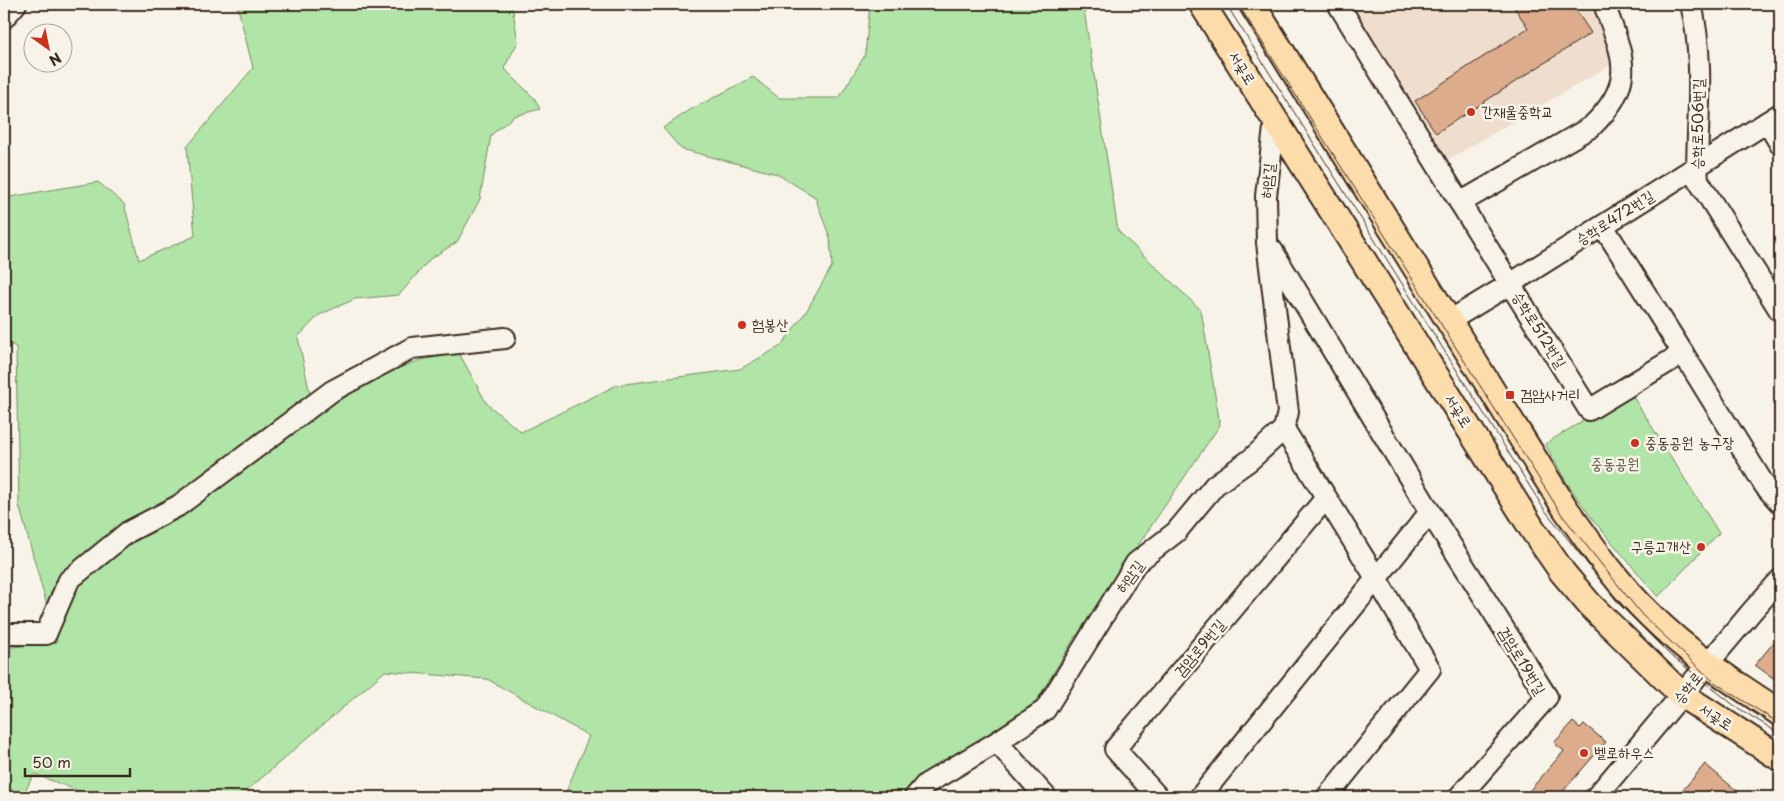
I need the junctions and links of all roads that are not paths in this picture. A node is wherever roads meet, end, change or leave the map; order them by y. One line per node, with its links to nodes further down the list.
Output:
1 (16, 4): 8 (street)
2 (1202, 4): 10 (main road, 서곶로)
3 (1219, 4): 28 (main road, 서곶로)
4 (1252, 4): 18 (main road, 서곶로)
5 (1338, 4): 13 (street, 승학로512번길)
6 (1604, 4): 13 (street)
7 (1691, 4): 12 (street, 승학로506번길)
8 (4, 18)
9 (1774, 118): 11 (street); 12 (street, 승학로472번길)
10 (1274, 119): 15 (street, 허암길); 28 (main road, 서곶로)
11 (1780, 144)
12 (1696, 166): 14 (street, 승학로472번길); 17 (street, 승학로506번길)
13 (1460, 203): 16 (street, 승학로512번길)
14 (1603, 226): 16 (street, 승학로472번길); 20 (street)
15 (1268, 243): 21 (street, 허암길); 24 (street, 허암길)
16 (1510, 284): 18 (street, 승학로472번길); 20 (street, 승학로512번길)
17 (1780, 311)
18 (1449, 321): 28 (main road, 서곶로)
19 (505, 338): 27 (street)
20 (1683, 353): 23 (street)
21 (1284, 429): 22 (street); 30 (street, 허암길)
22 (1326, 498): 25 (street); 34 (street, 검암로9번길)
23 (1780, 503)
24 (1430, 512): 25 (street); 37 (street, 검암로19번길)
25 (1376, 578): 35 (street); 36 (street)
26 (1780, 580): 28 (street, 승학로)
27 (4, 634)
28 (1694, 682): 29 (main road, 서곶로); 31 (main road, 서곶로); 38 (street, 승학로)
29 (1780, 714)
30 (997, 742): 32 (street, 허암길); 33 (street)
31 (1780, 758)
32 (915, 797)
33 (1046, 797)
34 (1158, 797)
35 (1200, 797)
36 (1327, 797)
37 (1459, 797)
38 (1596, 797)

